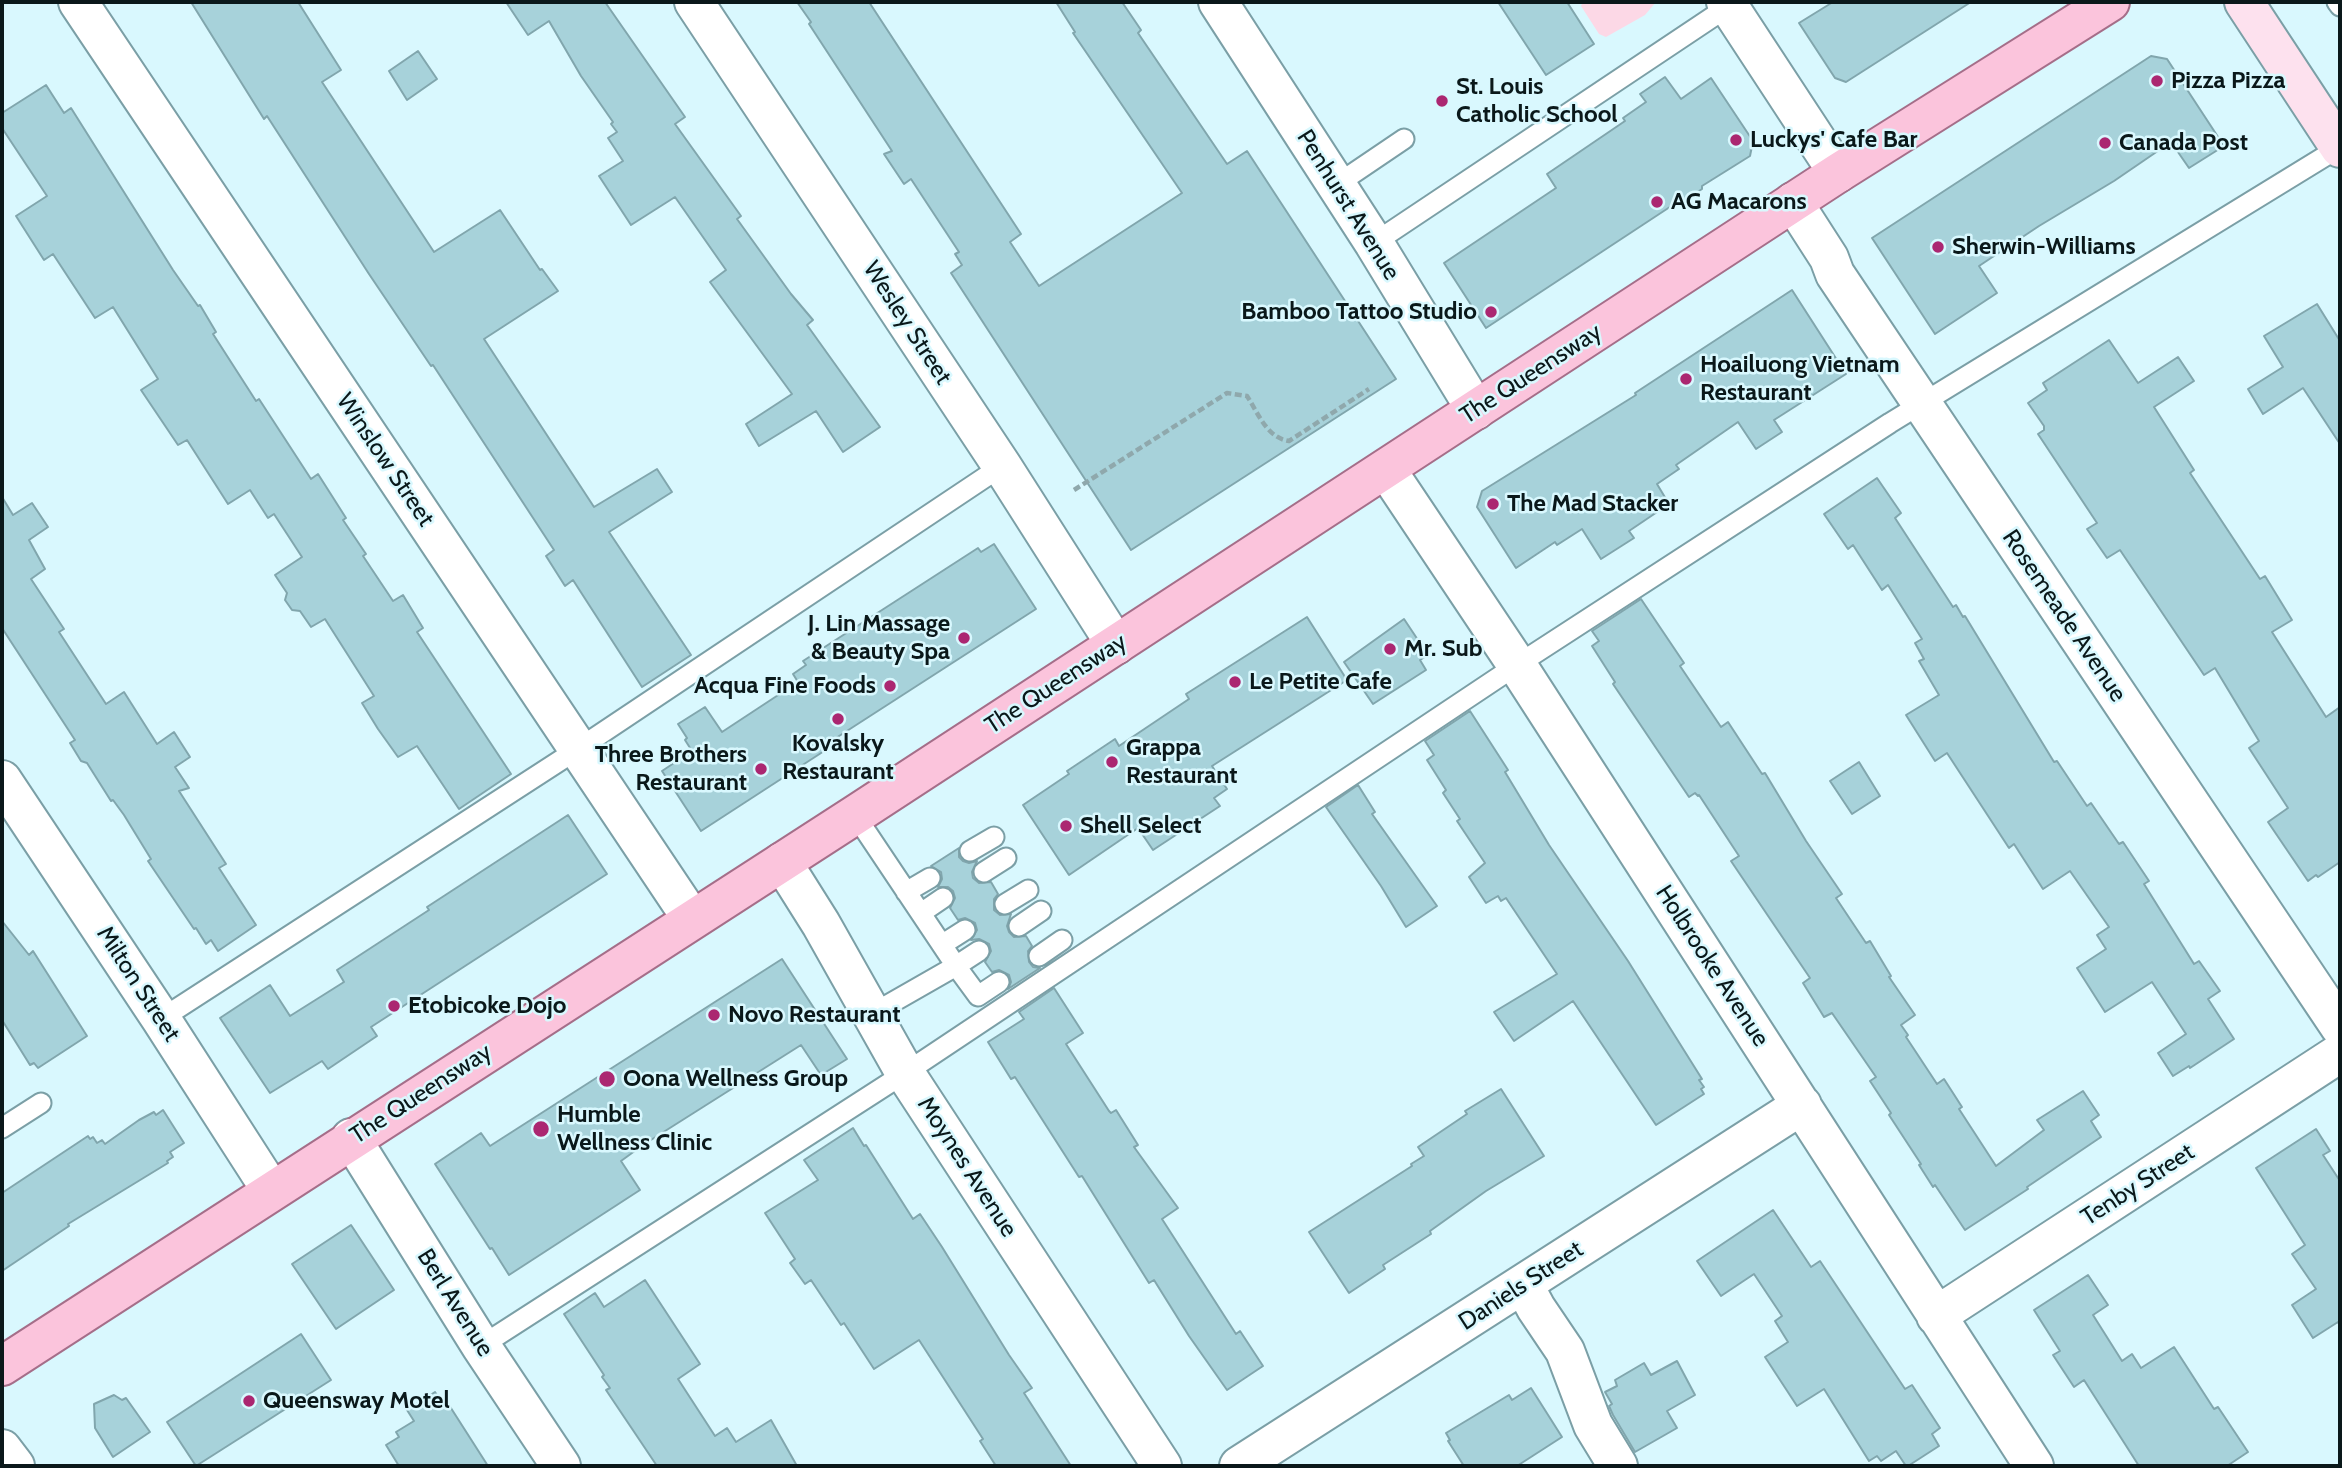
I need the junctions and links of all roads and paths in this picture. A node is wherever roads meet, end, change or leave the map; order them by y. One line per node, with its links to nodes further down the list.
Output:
1 (78, 2): 21 (street, Winslow Street)
2 (694, 2): 16 (street, Wesley Street)
3 (1217, 2): 10 (street, Penhurst Avenue)
4 (2110, 2): 9 (main road, The Queensway)
5 (2244, 2): 8 (main road)
6 (1730, 3): 9 (street); 12 (lane)
7 (1404, 139): 10 (lane)
8 (2340, 148): 14 (lane)
9 (1838, 173): 11 (main road, The Queensway)
10 (1336, 185): 12 (street, Penhurst Avenue)
11 (1793, 202): 14 (street, Rosemeade Avenue); 15 (main road, The Queensway)
12 (1374, 243): 15 (street, Penhurst Avenue)
13 (1369, 389): 18 (path)
14 (1921, 403): 20 (lane); 47 (street, Rosemeade Avenue)
15 (1476, 410): 17 (main road, The Queensway)
16 (1002, 466): 19 (street, Wesley Street); 21 (lane)
17 (1386, 468): 19 (main road, The Queensway); 20 (street, Holbrooke Avenue)
18 (1074, 490)
19 (1116, 645): 23 (main road, The Queensway)
20 (1517, 665): 49 (lane); 51 (street, Holbrooke Avenue)
21 (578, 749): 36 (street, Winslow Street); 46 (lane)
22 (2, 780): 46 (street, Milton Street)
23 (855, 815): 27 (main road, The Queensway); 31 (lane)
24 (994, 837): 25 (lane)
25 (971, 852)
26 (1006, 858): 28 (lane)
27 (782, 862): 36 (main road, The Queensway); 45 (street, Moynes Avenue)
28 (984, 872)
29 (930, 878): 31 (lane)
30 (1028, 890): 33 (lane)
31 (906, 892): 35 (lane)
32 (943, 898): 35 (lane)
33 (1005, 904)
34 (1041, 911): 37 (lane)
35 (921, 913): 40 (lane)
36 (692, 919): 53 (main road, The Queensway)
37 (1019, 926)
38 (965, 930): 40 (lane)
39 (1062, 940): 42 (lane)
40 (943, 944): 43 (lane)
41 (979, 951): 43 (lane)
42 (1039, 956)
43 (957, 966): 44 (lane); 45 (lane)
44 (999, 982)
45 (872, 1014): 49 (street, Moynes Avenue)
46 (161, 1019): 54 (street, Milton Street)
47 (2340, 1027)
48 (2340, 1053): 56 (street, Tenby Street)
49 (905, 1073): 57 (lane); 62 (street, Moynes Avenue)
50 (41, 1103): 52 (lane)
51 (1802, 1105): 55 (street, Daniels Street); 56 (street, Holbrooke Avenue)
52 (2, 1128)
53 (351, 1138): 54 (main road, The Queensway); 57 (street, Berl Avenue)
54 (271, 1190): 58 (main road, The Queensway)
55 (1523, 1284): 63 (street, Daniels Street); 64 (street)
56 (1936, 1316): 65 (street, Holbrooke Avenue)
57 (481, 1346): 61 (street, Berl Avenue)
58 (2, 1366)
59 (2, 1448): 60 (street)
60 (15, 1466)
61 (561, 1466)
62 (1162, 1466)
63 (1240, 1466)
64 (1618, 1466)
65 (2034, 1466)

